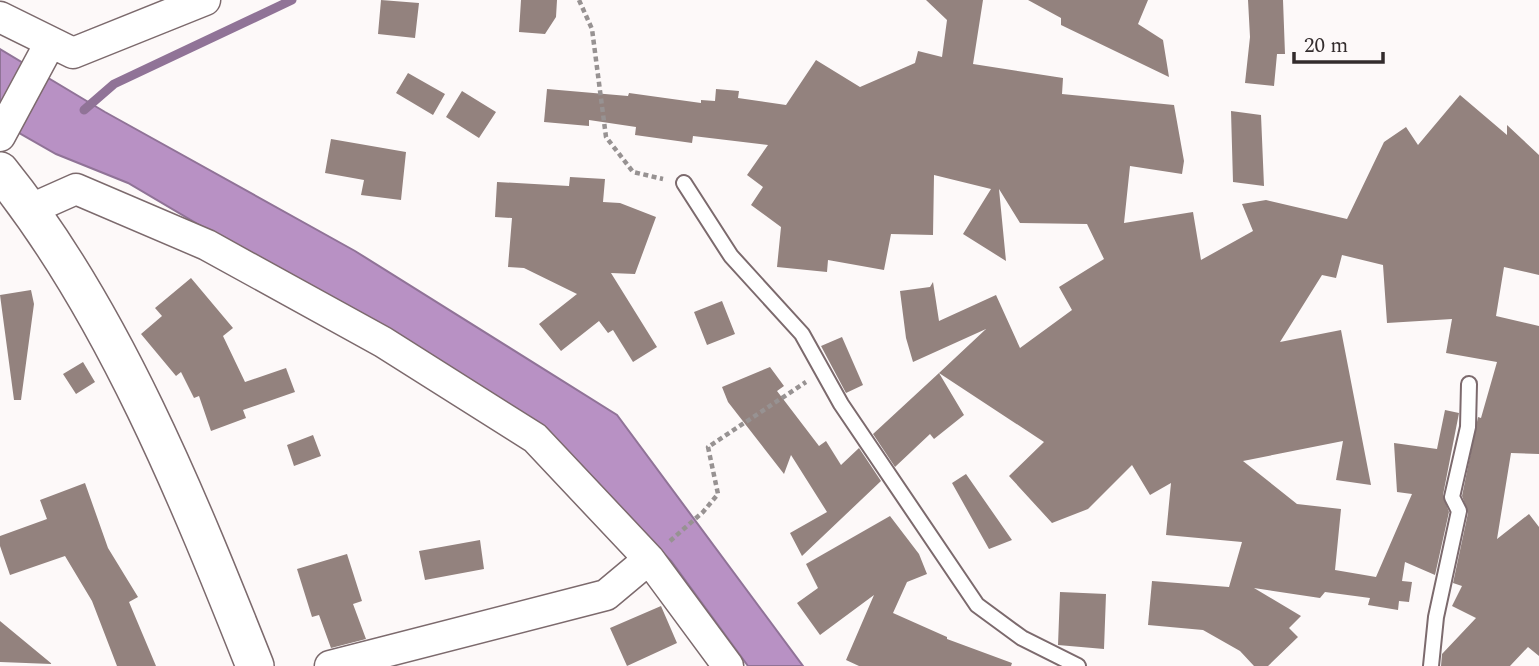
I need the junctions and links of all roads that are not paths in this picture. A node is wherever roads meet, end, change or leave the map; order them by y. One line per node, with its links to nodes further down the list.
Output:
1 (205, 0): 3 (street)
2 (0, 17): 3 (street)
3 (50, 43): 4 (street)
4 (0, 136)
5 (0, 171): 7 (street)
6 (684, 183): 13 (lane)
7 (31, 209): 9 (street); 10 (street)
8 (1469, 384): 14 (lane)
9 (649, 559): 11 (street); 12 (street)
10 (255, 666)
11 (330, 666)
12 (728, 666)
13 (1078, 666)
14 (1431, 666)

